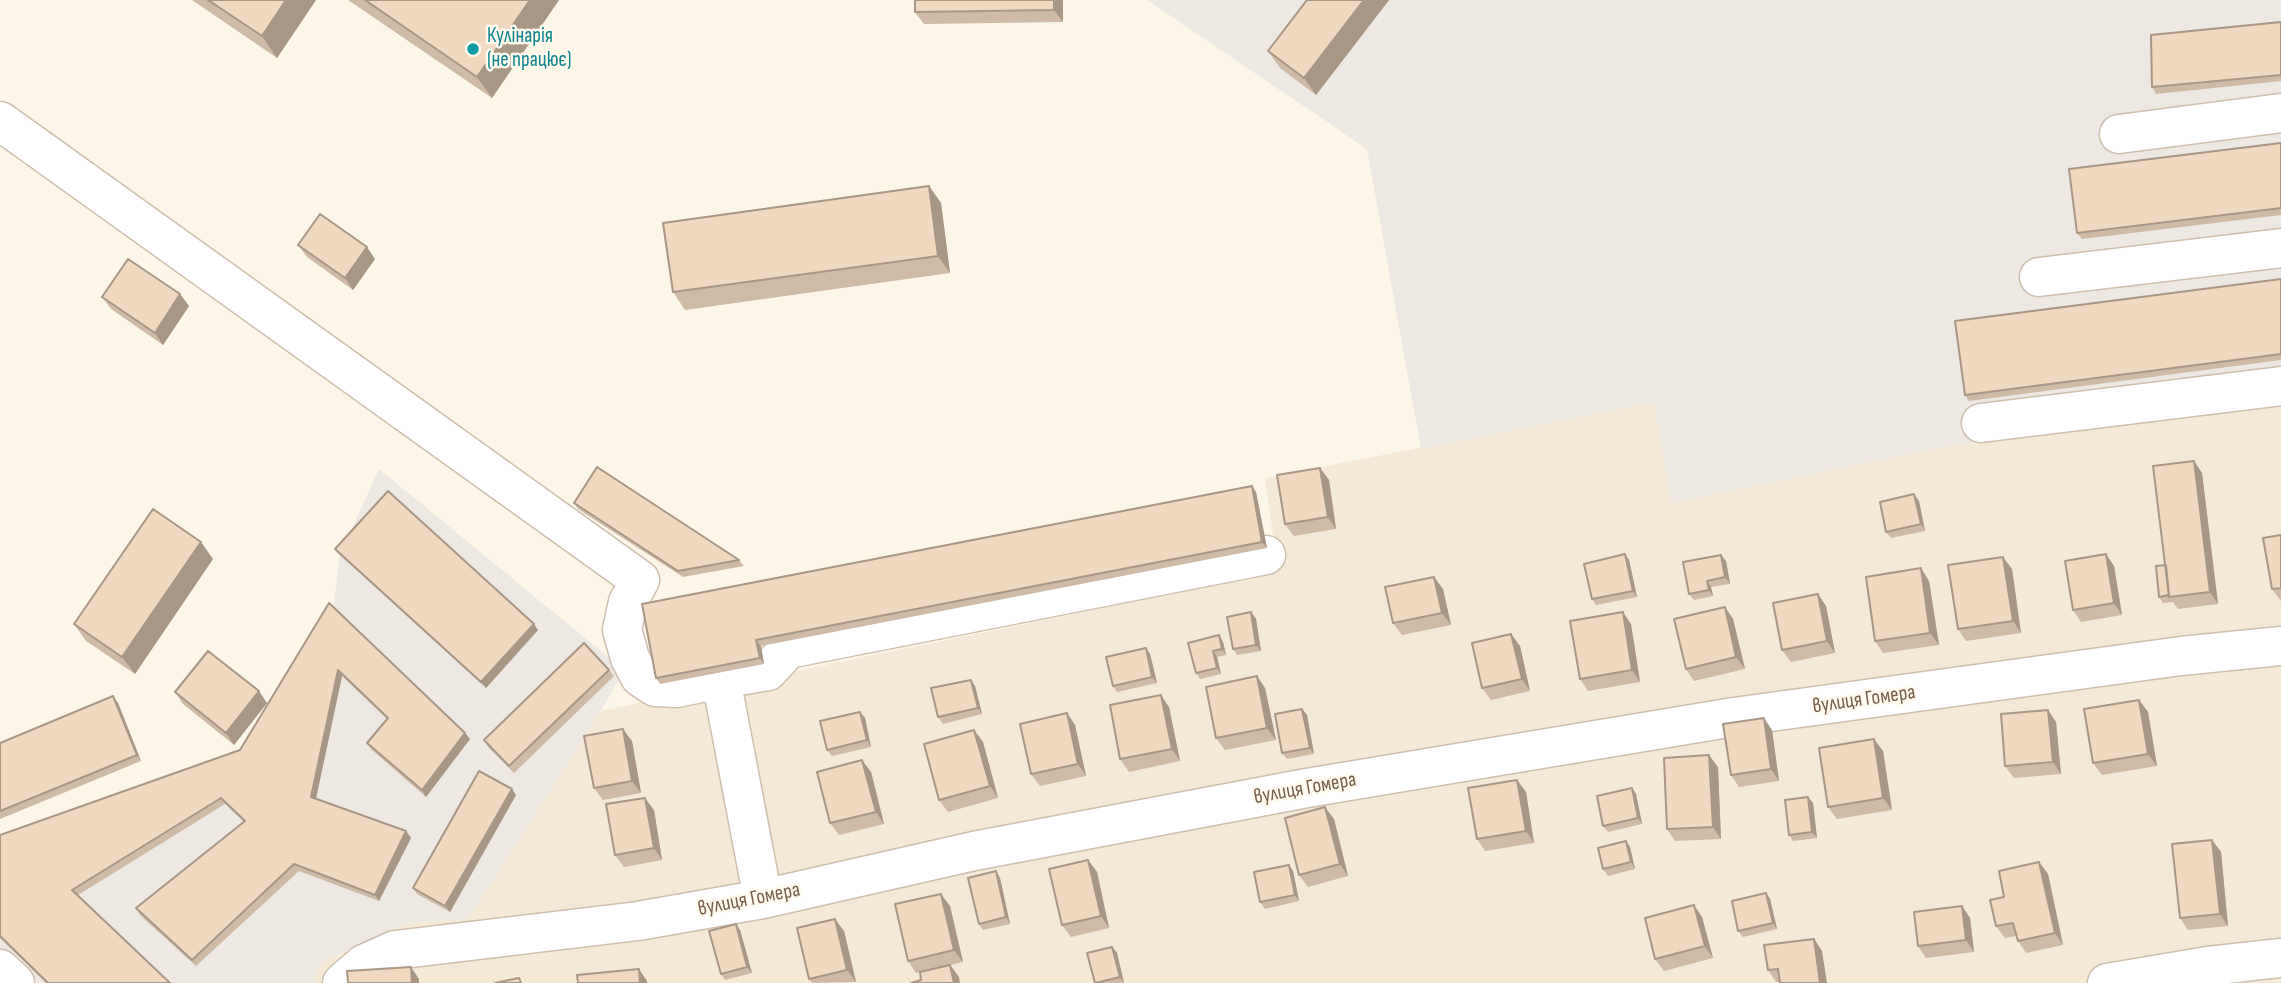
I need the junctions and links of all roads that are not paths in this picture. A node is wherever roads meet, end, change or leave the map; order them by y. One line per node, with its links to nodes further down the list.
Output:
1 (2281, 113): 3 (street)
2 (0, 121): 10 (street)
3 (2119, 134)
4 (2281, 248): 5 (street)
5 (2039, 277)
6 (2281, 386): 7 (street)
7 (1981, 422)
8 (1266, 555): 10 (street)
9 (2281, 646): 11 (street, вулиця Гомера)
10 (721, 679): 11 (street)
11 (763, 899): 15 (street, вулиця Гомера)
12 (2281, 958): 16 (street)
13 (0, 969): 14 (street)
14 (15, 983)
15 (342, 983)
16 (2107, 983)

